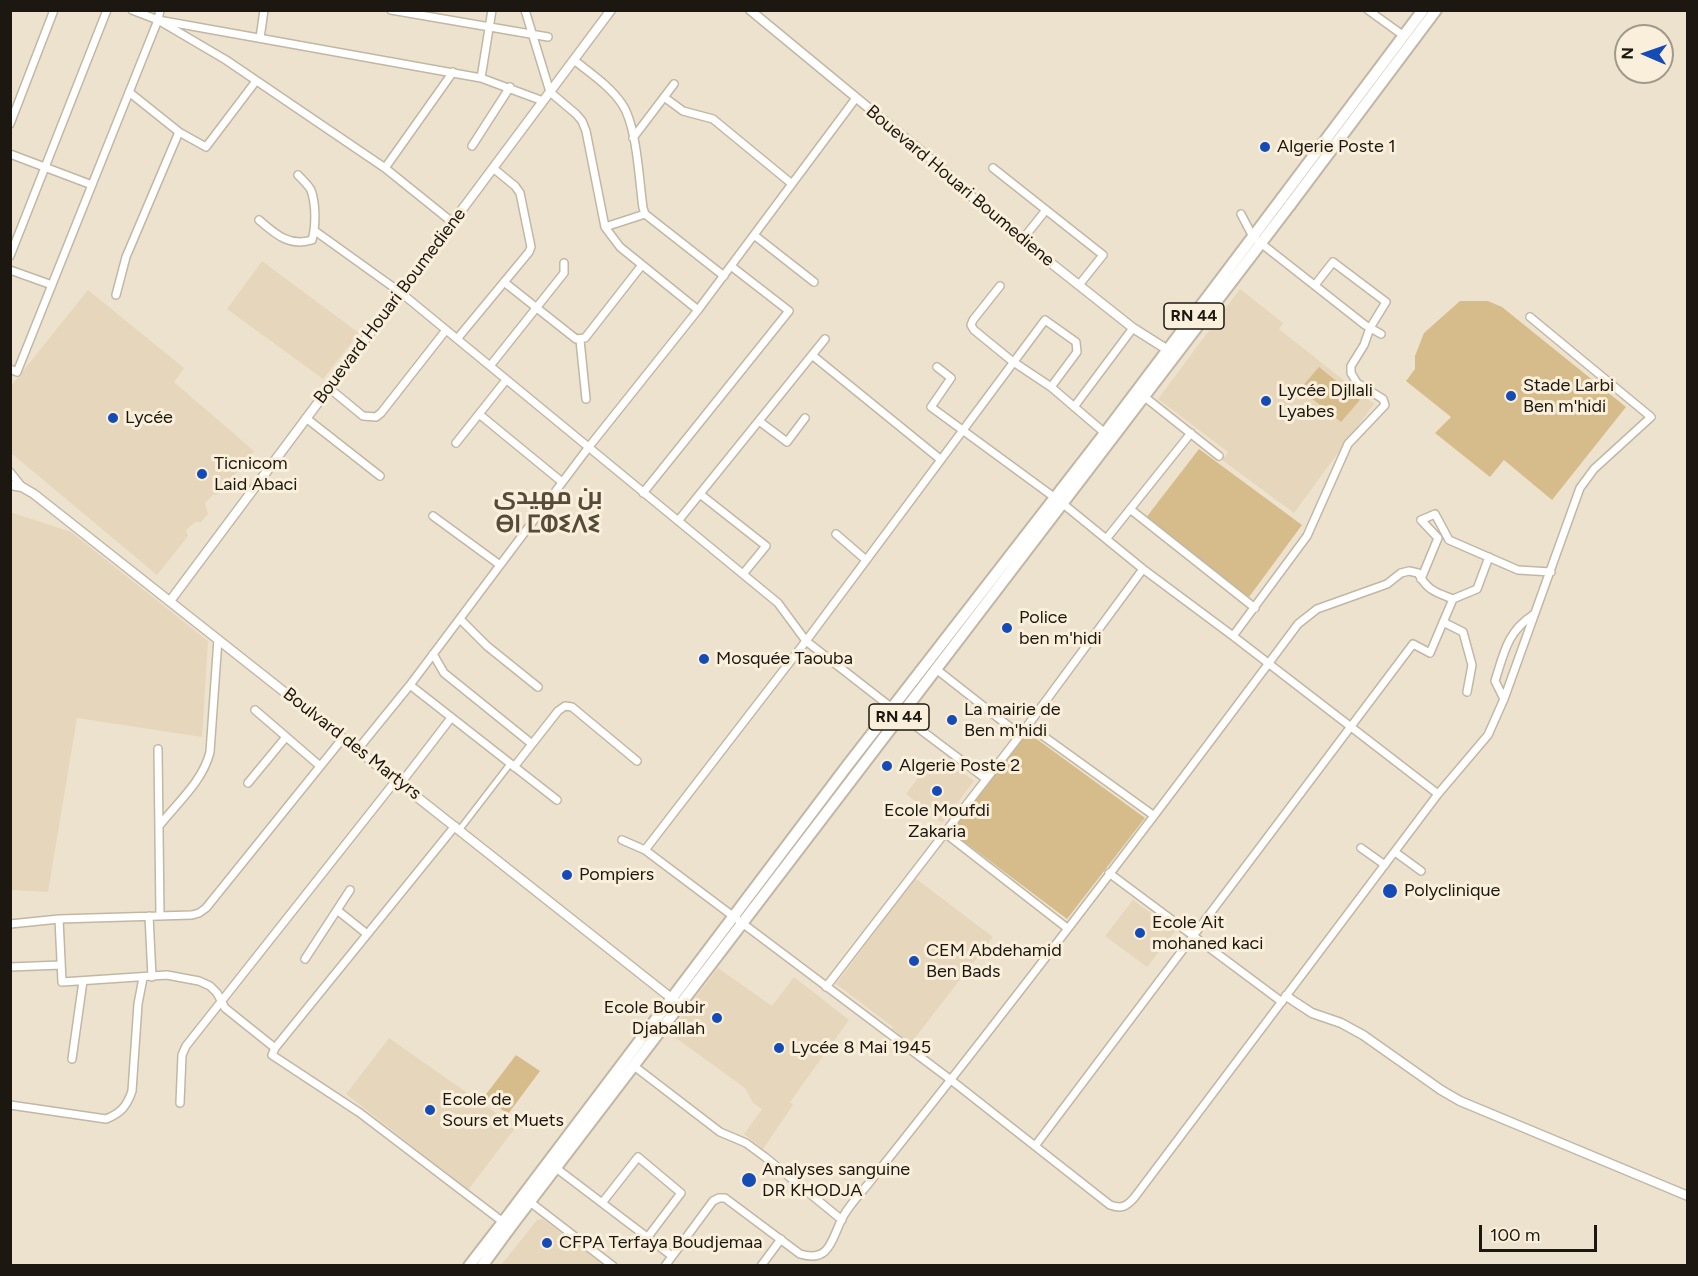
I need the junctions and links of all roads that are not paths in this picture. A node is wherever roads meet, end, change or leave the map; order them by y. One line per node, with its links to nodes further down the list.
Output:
1 (54, 10): 31 (street)
2 (107, 10): 36 (street)
3 (132, 10): 14 (street)
4 (160, 10): 14 (street)
5 (264, 10): 19 (street)
6 (392, 10): 15 (street)
7 (492, 10): 15 (street)
8 (525, 10): 16 (street)
9 (611, 10): 20 (street, Bouevard Houari Boumediene)
10 (750, 10): 29 (street, Bouevard Houari Boumediene)
11 (1368, 10): 18 (street)
12 (1423, 10): 18 (main road, RN 44)
13 (1436, 10): 43 (main road, RN 44)
14 (158, 20): 19 (street); 23 (street); 26 (street)
15 (489, 27): 16 (street); 22 (street)
16 (531, 34): 17 (street); 27 (street)
17 (548, 36)
18 (1404, 36): 43 (main road, RN 44)
19 (260, 38): 21 (street)
20 (574, 60): 27 (street, Bouevard Houari Boumediene); 33 (street)
21 (453, 72): 22 (street); 37 (street)
22 (481, 78): 25 (street)
23 (256, 81): 32 (street); 37 (street)
24 (674, 84): 28 (street)
25 (510, 87): 30 (street); 34 (street)
26 (129, 92): 32 (street); 42 (street)
27 (550, 92): 30 (street, Bouevard Houari Boumediene); 49 (street)
28 (664, 97): 33 (street); 41 (street)
29 (856, 98): 41 (street); 52 (street, Bouevard Houari Boumediene)
30 (543, 101): 38 (street, Bouevard Houari Boumediene)
31 (10, 124)
32 (179, 132): 67 (street)
33 (633, 138): 45 (street)
34 (472, 146)
35 (10, 154): 36 (street)
36 (46, 167): 42 (street); 54 (street)
37 (385, 168): 48 (street)
38 (493, 168): 48 (street, Bouevard Houari Boumediene); 60 (street)
39 (993, 168): 44 (street)
40 (298, 175): 50 (street)
41 (792, 184): 51 (street)
42 (92, 185): 62 (street)
43 (1286, 202): 53 (main road, RN 44)
44 (1046, 210): 52 (street); 63 (street)
45 (645, 214): 49 (street); 59 (street)
46 (1241, 214): 53 (street)
47 (259, 220): 50 (street)
48 (452, 222): 66 (street, Bouevard Houari Boumediene)
49 (605, 227): 56 (street)
50 (315, 231): 66 (street)
51 (754, 235): 57 (street); 61 (street)
52 (1022, 240): 63 (street, Bouevard Houari Boumediene)
53 (1257, 240): 64 (street); 78 (main road, RN 44)
54 (11, 254)
55 (564, 262): 68 (street)
56 (642, 265): 69 (street); 77 (street)
57 (731, 266): 59 (street); 106 (street)
58 (10, 270): 62 (street)
59 (724, 276): 69 (street)
60 (504, 282): 68 (street); 75 (street)
61 (814, 282)
62 (52, 285): 83 (street)
63 (1079, 285): 71 (street, Bouevard Houari Boumediene)
64 (1315, 285): 72 (street); 72 (street)
65 (1000, 286): 80 (street)
66 (400, 292): 73 (street); 86 (street, Bouevard Houari Boumediene)
67 (116, 295)
68 (536, 308): 77 (street); 81 (street)
69 (698, 310): 98 (street)
70 (1530, 317): 118 (street)
71 (1133, 328): 78 (street, Bouevard Houari Boumediene); 89 (street)
72 (1370, 328): 74 (street); 123 (street)
73 (446, 330): 75 (street); 86 (street)
74 (1381, 334)
75 (457, 339): 81 (street)
76 (825, 339): 79 (street)
77 (580, 340): 88 (street)
78 (1171, 352): 87 (main road, RN 44)
79 (812, 355): 93 (street); 100 (street)
80 (1012, 361): 85 (street); 85 (street); 94 (street)
81 (490, 366): 84 (street)
82 (937, 367): 94 (street)
83 (10, 369)
84 (506, 380): 90 (street); 98 (street)
85 (1051, 387): 89 (street)
86 (329, 388): 91 (street, Bouevard Houari Boumediene)
87 (1141, 393): 95 (street); 96 (main road, RN 44)
88 (586, 399)
89 (1074, 407): 96 (street)
90 (479, 414): 97 (street); 103 (street)
91 (306, 418): 102 (street); 122 (street, Bouevard Houari Boumediene)
92 (805, 418): 93 (street)
93 (759, 420): 107 (street)
94 (961, 430): 100 (street); 108 (street)
95 (1191, 433): 99 (street); 109 (street)
96 (1109, 435): 108 (main road, RN 44)
97 (456, 443)
98 (588, 447): 103 (street); 106 (street)
99 (1219, 456)
100 (940, 459): 115 (street)
101 (10, 472): 105 (street)
102 (380, 476)
103 (562, 482): 116 (street)
104 (10, 485): 105 (street)
105 (22, 487): 122 (street, Boulvard des Martyrs)
106 (643, 493): 111 (street)
107 (700, 494): 111 (street); 119 (street)
108 (1058, 501): 113 (street); 132 (main road, RN 44); 138 (main road, RN 44)
109 (1130, 509): 113 (street); 123 (street)
110 (433, 516): 116 (street)
111 (678, 521): 119 (street)
112 (837, 534): 115 (street)
113 (1107, 538): 117 (street)
114 (1489, 557): 118 (street); 120 (street); 121 (street)
115 (866, 560): 129 (street)
116 (500, 565): 125 (street)
117 (1143, 569): 127 (street); 140 (street)
118 (1551, 573): 124 (street)
119 (743, 574): 129 (street)
120 (1421, 579): 121 (street); 131 (street)
121 (1453, 599): 126 (street)
122 (170, 601): 128 (street, Boulvard des Martyrs)
123 (1255, 608): 127 (street)
124 (1533, 615): 136 (street); 136 (street)
125 (460, 619): 130 (street); 134 (street)
126 (1443, 622): 135 (street); 141 (street)
127 (1233, 636): 131 (street)
128 (218, 639): 144 (street, Boulvard des Martyrs); 157 (street)
129 (806, 641): 138 (street); 162 (street)
130 (433, 654): 133 (street); 145 (street)
131 (1268, 663): 141 (street); 156 (street)
132 (936, 669): 138 (main road, RN 44); 142 (street)
133 (410, 685): 139 (street); 147 (street)
134 (538, 687)
135 (1467, 692)
136 (1504, 699): 154 (street)
137 (255, 710): 143 (street)
138 (896, 712): 151 (street); 172 (main road, RN 44)
139 (452, 718): 149 (street); 152 (street)
140 (1028, 725): 142 (street); 156 (street)
141 (1352, 728): 154 (street); 176 (street)
142 (1020, 735): 151 (street)
143 (286, 737): 150 (street); 153 (street)
144 (343, 738): 147 (street, Boulvard des Martyrs); 150 (street)
145 (532, 744): 148 (street); 149 (street)
146 (158, 749): 157 (street)
147 (358, 749): 152 (street, Boulvard des Martyrs)
148 (637, 761)
149 (512, 765): 155 (street); 158 (street)
150 (320, 766): 170 (street)
151 (986, 779): 159 (street)
152 (399, 781): 158 (street, Boulvard des Martyrs); 185 (street)
153 (248, 783)
154 (1438, 794): 163 (street)
155 (557, 800)
156 (1153, 815): 166 (street)
157 (159, 826): 170 (street)
158 (457, 827): 175 (street); 186 (street, Boulvard des Martyrs)
159 (945, 834): 174 (street); 183 (street)
160 (622, 840): 162 (street)
161 (1361, 848): 164 (street)
162 (645, 850): 172 (street)
163 (1395, 852): 164 (street); 165 (street)
164 (1385, 865): 184 (street)
165 (1421, 871)
166 (1109, 873): 174 (street); 176 (street)
167 (350, 890): 168 (street)
168 (337, 910): 175 (street); 177 (street)
169 (149, 916): 170 (street); 171 (street); 180 (street)
170 (160, 916)
171 (59, 919): 173 (street); 178 (street)
172 (737, 920): 183 (street); 186 (main road, RN 44)
173 (10, 924)
174 (1067, 928): 190 (street)
175 (367, 934): 187 (street)
176 (1192, 936): 184 (street); 193 (street)
177 (305, 959)
178 (61, 965): 179 (street); 182 (street)
179 (10, 967)
180 (152, 977): 181 (street); 185 (street)
181 (143, 978): 182 (street); 192 (street)
182 (83, 981): 188 (street)
183 (826, 987): 190 (street)
184 (1284, 999): 193 (street); 195 (street)
185 (222, 1001): 187 (street); 191 (street)
186 (676, 1001): 189 (main road, RN 44); 199 (main road, RN 44)
187 (275, 1048): 199 (street)
188 (72, 1059)
189 (634, 1066): 194 (main road, RN 44); 198 (street)
190 (951, 1080): 193 (street); 198 (street)
191 (180, 1103)
192 (10, 1105)
193 (1035, 1146)
194 (556, 1168): 196 (main road, RN 44); 197 (street)
195 (1688, 1196)
196 (530, 1202): 199 (main road, RN 44); 205 (street)
197 (602, 1203): 200 (street); 200 (street)
198 (842, 1220): 201 (street)
199 (506, 1226): 203 (main road, RN 44); 204 (main road, RN 44)
200 (647, 1238): 202 (street)
201 (781, 1239): 202 (street); 207 (street)
202 (672, 1256): 206 (street)
203 (469, 1266)
204 (482, 1266)
205 (613, 1266)
206 (665, 1266)
207 (761, 1266)

